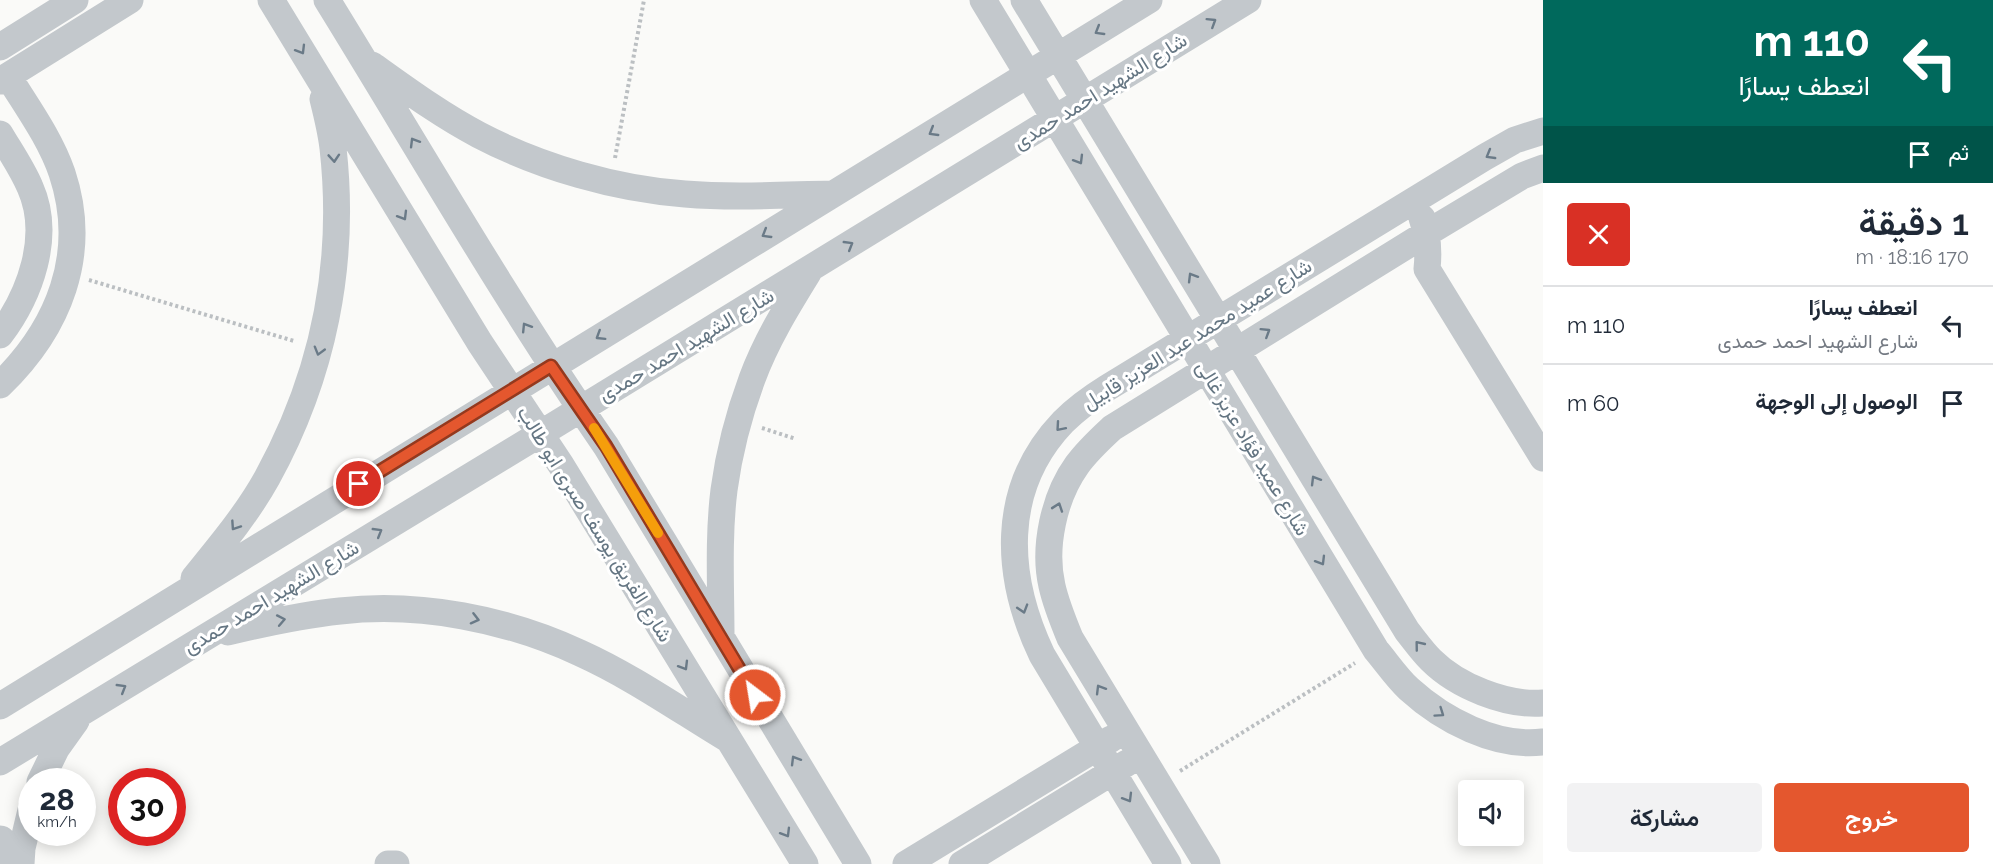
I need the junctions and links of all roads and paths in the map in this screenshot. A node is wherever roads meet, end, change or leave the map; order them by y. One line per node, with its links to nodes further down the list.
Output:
1 (75, 0): 10 (street)
2 (130, 0): 14 (street)
3 (271, 0): 15 (street, شارع الفريق يوسف صبرى ابو طالب, one-way to 15)
4 (327, 0): 12 (street)
5 (644, 0): 21 (path)
6 (983, 0): 13 (street, شارع عميد فؤاد عزيز غالى)
7 (1024, 0): 11 (street, شارع عميد فؤاد عزيز غالى)
8 (1149, 0): 11 (street, one-way to 11)
9 (1248, 0): 16 (street, شارع الشهيد احمد حمدى, one-way to 9)
10 (0, 47)
11 (1058, 56): 13 (street); 16 (street, شارع عميد فؤاد عزيز غالى)
12 (362, 57): 21 (street); 35 (street, one-way to 12)
13 (1028, 74): 17 (street, شارع عميد فؤاد عزيز غالى); 22 (street, one-way to 22)
14 (4, 79): 29 (street)
15 (320, 80): 33 (street, one-way to 33); 38 (street, شارع الفريق يوسف صبرى ابو طالب, one-way to 38)
16 (1085, 100): 17 (street, شارع الشهيد احمد حمدى); 30 (street, شارع عميد فؤاد عزيز غالى, one-way to 16)
17 (1054, 119): 27 (street, شارع الشهيد احمد حمدى, one-way to 17); 32 (street, شارع عميد فؤاد عزيز غالى, one-way to 32)
18 (1543, 131): 23 (street, شارع عميد محمد عبد العزيز قابيل, one-way to 23)
19 (0, 134): 31 (street)
20 (1543, 168): 25 (street, شارع عميد محمد عبد العزيز قابيل)
21 (611, 183): 22 (street)
22 (832, 194): 35 (street, one-way to 35)
23 (1413, 201): 24 (street, شارع عميد محمد عبد العزيز قابيل); 25 (street)
24 (1371, 226): 26 (street); 30 (street, شارع عميد محمد عبد العزيز قابيل)
25 (1427, 233): 26 (street, شارع عميد محمد عبد العزيز قابيل); 28 (street)
26 (1392, 254): 28 (street); 34 (street, شارع عميد محمد عبد العزيز قابيل, one-way to 26)
27 (810, 268): 39 (street, شارع الشهيد احمد حمدى); 40 (street)
28 (1426, 269): 43 (street)
29 (68, 273): 33 (path); 37 (street)
30 (1218, 320): 32 (street, شارع عميد محمد عبد العزيز قابيل); 34 (street, شارع عميد فؤاد عزيز غالى)
31 (0, 335)
32 (1186, 339): 36 (street, شارع عميد فؤاد عزيز غالى); 54 (street, شارع عميد محمد عبد العزيز قابيل, one-way to 54)
33 (321, 348): 44 (street, one-way to 44)
34 (1236, 350): 36 (street, شارع عميد محمد عبد العزيز قابيل); 48 (street, شارع عميد فؤاد عزيز غالى, one-way to 34)
35 (551, 366): 38 (street); 39 (street)
36 (1205, 369): 47 (street, شارع عميد فؤاد عزيز غالى, one-way to 47); 51 (street, شارع عميد محمد عبد العزيز قابيل, one-way to 36)
37 (0, 385)
38 (511, 391): 41 (street, شارع الفريق يوسف صبرى ابو طالب); 44 (street)
39 (581, 409): 41 (street, شارع الشهيد احمد حمدى); 46 (street)
40 (738, 421): 42 (path); 46 (street)
41 (540, 434): 45 (street, شارع الشهيد احمد حمدى, one-way to 41); 52 (street, شارع الفريق يوسف صبرى ابو طالب, one-way to 52)
42 (796, 439)
43 (1543, 458)
44 (180, 595): 49 (street)
45 (204, 638): 50 (street, شارع الشهيد احمد حمدى, one-way to 45); 52 (street, one-way to 52)
46 (721, 638): 67 (street, one-way to 46)
47 (1376, 650): 53 (street, شارع عميد فؤاد عزيز غالى, one-way to 53); 59 (path)
48 (1543, 703)
49 (0, 706)
50 (86, 710): 56 (street, شارع الشهيد احمد حمدى); 57 (street)
51 (1125, 730): 54 (street); 55 (street, شارع عميد محمد عبد العزيز قابيل)
52 (729, 740): 66 (street, شارع الفريق يوسف صبرى ابو طالب, one-way to 66)
53 (1543, 742)
54 (1098, 747): 58 (street, شارع عميد محمد عبد العزيز قابيل); 68 (street)
55 (1140, 754): 58 (street); 59 (street, شارع عميد محمد عبد العزيز قابيل)
56 (0, 762)
57 (47, 768)
58 (1112, 772): 69 (street); 70 (street, شارع عميد محمد عبد العزيز قابيل, one-way to 70)
59 (1159, 784): 71 (street, شارع عميد محمد عبد العزيز قابيل)
60 (0, 842): 62 (street)
61 (22, 846): 63 (street)
62 (13, 864)
63 (21, 864)
64 (388, 864): 65 (street)
65 (396, 864)
66 (805, 864)
67 (858, 864)
68 (906, 864)
69 (962, 864)
70 (1168, 864)
71 (1207, 864)

